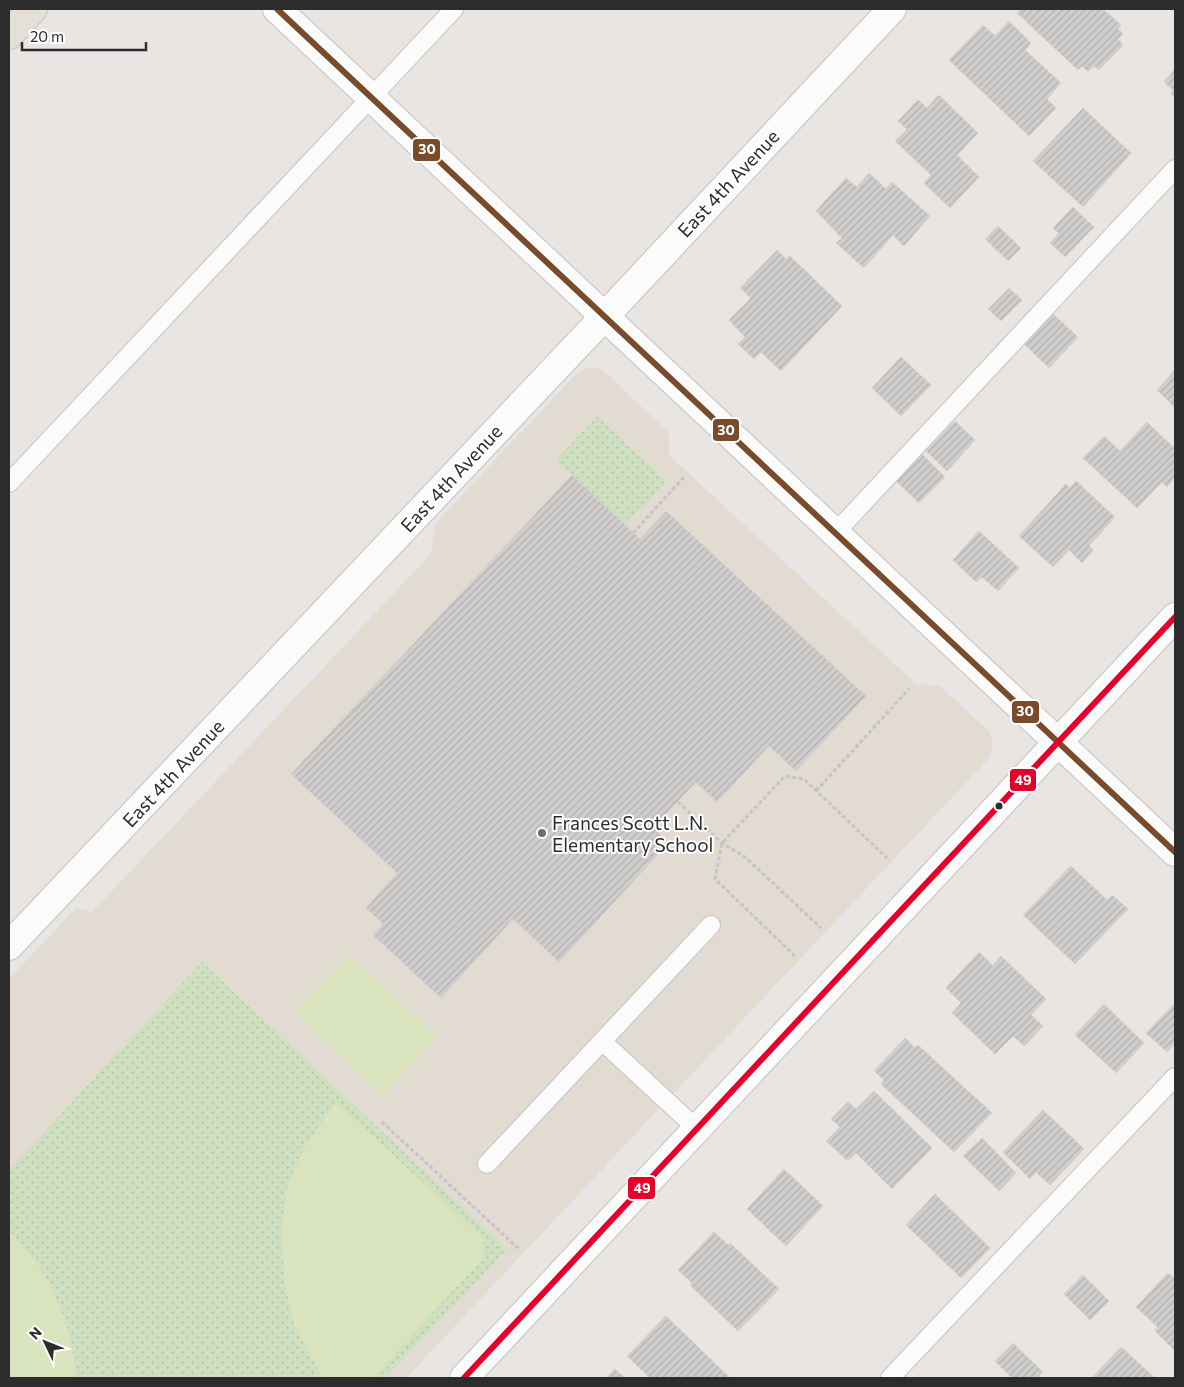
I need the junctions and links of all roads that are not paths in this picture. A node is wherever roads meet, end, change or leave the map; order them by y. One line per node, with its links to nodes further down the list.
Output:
1 (33, 9): 5 (main road)
2 (277, 9): 6 (street)
3 (454, 9): 6 (lane)
4 (892, 9): 8 (street, East 4th Avenue)
5 (9, 35)
6 (372, 96): 8 (street); 9 (lane)
7 (1175, 168): 10 (lane)
8 (604, 317): 10 (street); 15 (street, East 4th Avenue)
9 (9, 483)
10 (835, 533): 12 (street)
11 (1175, 617): 12 (street)
12 (1058, 742): 13 (street); 18 (street)
13 (1175, 852)
14 (711, 925): 16 (lane)
15 (9, 946)
16 (602, 1041): 18 (lane); 19 (lane)
17 (1175, 1077): 21 (lane)
18 (697, 1129): 20 (street)
19 (487, 1164)
20 (464, 1378)
21 (890, 1378)

